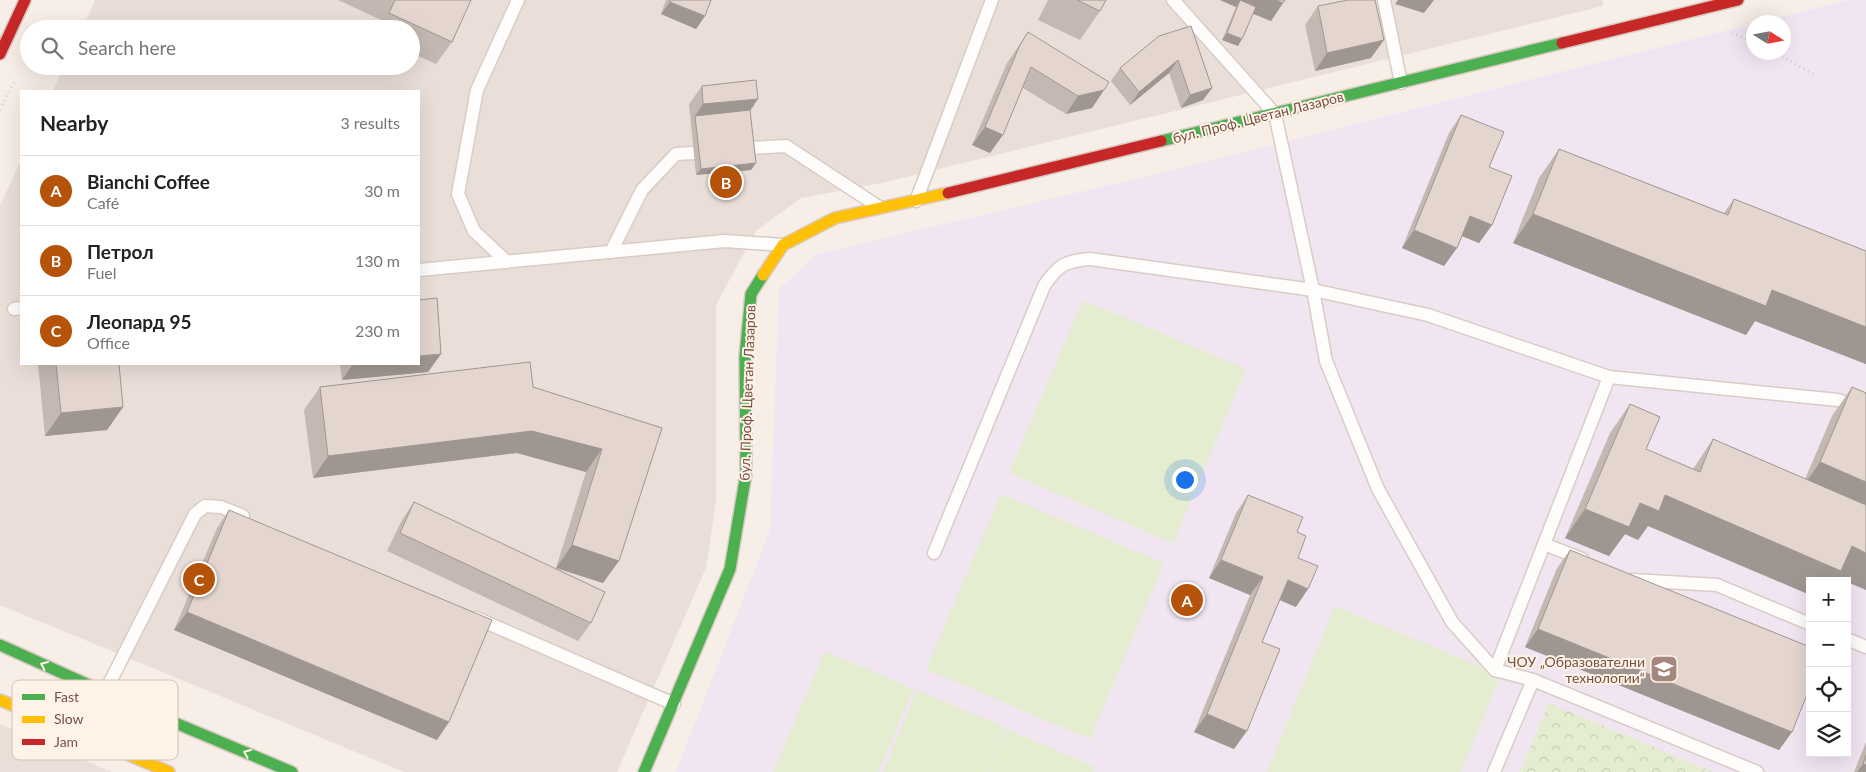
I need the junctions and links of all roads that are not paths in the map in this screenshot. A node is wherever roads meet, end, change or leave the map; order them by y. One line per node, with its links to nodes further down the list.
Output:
1 (25, 0): 7 (street)
2 (518, 0): 16 (lane)
3 (992, 0): 12 (lane)
4 (1173, 0): 9 (lane)
5 (1384, 0): 8 (lane)
6 (1738, 0): 8 (street, бул. Проф. Цветан Лазаров)
7 (0, 54)
8 (1402, 83): 9 (street, бул. Проф. Цветан Лазаров)
9 (1275, 114): 12 (street, бул. Проф. Цветан Лазаров); 18 (lane)
10 (749, 148): 13 (lane)
11 (694, 153): 15 (lane)
12 (916, 200): 13 (street, бул. Проф. Цветан Лазаров)
13 (881, 208): 14 (street, бул. Проф. Цветан Лазаров)
14 (783, 245): 15 (lane); 36 (street, бул. Проф. Цветан Лазаров)
15 (611, 252): 16 (lane)
16 (507, 262): 17 (lane)
17 (420, 270)
18 (1313, 290): 19 (lane); 23 (lane); 31 (lane)
19 (1609, 377): 20 (lane); 22 (lane)
20 (1866, 411)
21 (257, 523): 33 (lane)
22 (1544, 544): 24 (lane); 31 (lane)
23 (934, 553)
24 (1597, 566)
25 (1623, 576): 27 (lane)
26 (463, 612): 36 (lane)
27 (1806, 622)
28 (1851, 641): 30 (lane)
29 (0, 645): 32 (street, one-way to 29)
30 (1866, 647)
31 (1495, 670): 34 (lane)
32 (78, 680)
33 (111, 680)
34 (1533, 680): 43 (lane); 44 (lane)
35 (0, 700): 37 (street)
36 (674, 704): 42 (street, бул. Проф. Цветан Лазаров)
37 (12, 705)
38 (178, 723): 41 (street, one-way to 38)
39 (141, 760): 40 (street)
40 (169, 772)
41 (292, 772)
42 (644, 772)
43 (1494, 772)
44 (1757, 772)

